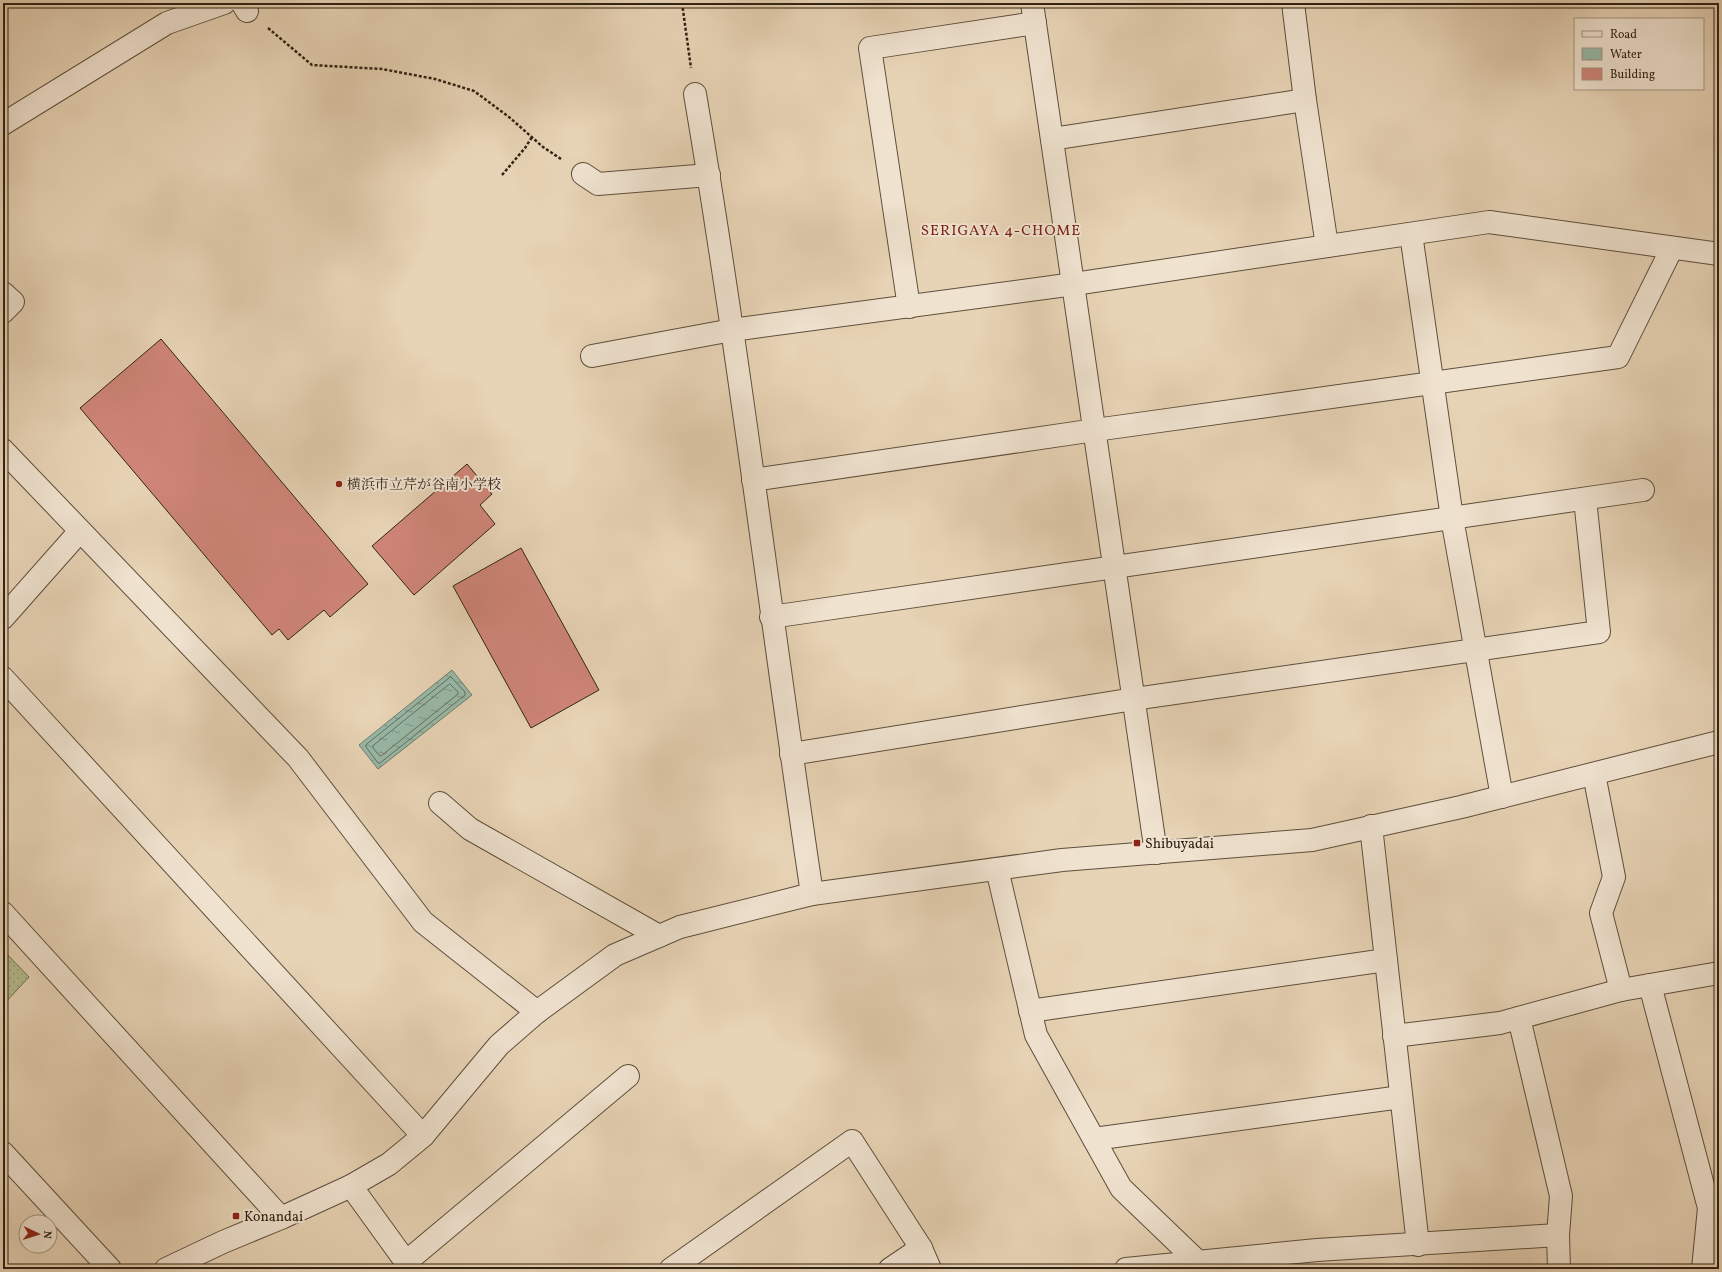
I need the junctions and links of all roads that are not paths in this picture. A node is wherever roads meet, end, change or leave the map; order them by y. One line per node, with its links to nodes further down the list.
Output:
1 (224, 3): 6 (street)
2 (1293, 3): 5 (street)
3 (1034, 13): 7 (street); 16 (street)
4 (695, 94): 9 (street)
5 (1305, 100): 7 (street); 11 (street)
6 (3, 124)
7 (1052, 139): 14 (street)
8 (583, 174): 9 (street)
9 (709, 174): 18 (street)
10 (1410, 234): 11 (street); 12 (street); 20 (street)
11 (1327, 246): 14 (street)
12 (1672, 248): 13 (street); 20 (street)
13 (1719, 254)
14 (1074, 284): 16 (street); 21 (street)
15 (3, 293): 17 (street)
16 (909, 307): 18 (street)
17 (3, 312)
18 (732, 330): 19 (street); 23 (street)
19 (592, 356)
20 (1433, 383): 21 (street); 26 (street)
21 (1095, 430): 23 (street); 28 (street)
22 (3, 450): 27 (street)
23 (753, 480): 29 (street)
24 (1643, 490): 25 (street)
25 (1585, 499): 26 (street); 31 (street)
26 (1452, 518): 28 (street); 31 (street)
27 (80, 531): 30 (street); 50 (street)
28 (1115, 568): 29 (street); 33 (street)
29 (771, 617): 35 (street)
30 (3, 618)
31 (1476, 649): 33 (street); 37 (street)
32 (3, 678): 55 (street)
33 (1134, 699): 35 (street); 40 (street)
34 (1719, 742): 36 (street)
35 (791, 754): 42 (street)
36 (1594, 774): 37 (street); 48 (street)
37 (1502, 797): 39 (street)
38 (440, 803): 44 (street)
39 (1371, 826): 40 (street); 45 (street)
40 (1156, 853): 41 (street)
41 (997, 869): 42 (street); 49 (street)
42 (812, 894): 44 (street)
43 (3, 913): 60 (street)
44 (659, 936): 50 (street)
45 (1386, 960): 49 (street); 52 (street)
46 (1719, 973): 47 (street)
47 (1650, 985): 48 (street); 59 (street)
48 (1621, 990): 51 (street)
49 (1030, 1011): 56 (street)
50 (537, 1012): 55 (street)
51 (1519, 1018): 52 (street); 61 (street)
52 (1394, 1036): 54 (street)
53 (628, 1076): 66 (street)
54 (1401, 1097): 56 (street); 62 (street)
55 (422, 1136): 58 (street)
56 (1094, 1139): 65 (street)
57 (3, 1153): 67 (street)
58 (351, 1186): 60 (street); 66 (street)
59 (1714, 1204): 74 (street)
60 (281, 1218): 68 (street)
61 (1558, 1234): 62 (street); 73 (street)
62 (1418, 1244): 64 (street)
63 (921, 1248): 69 (street); 70 (street); 71 (street)
64 (1312, 1260): 65 (street)
65 (1198, 1262): 72 (street)
66 (408, 1267)
67 (110, 1269)
68 (166, 1269)
69 (671, 1269)
70 (890, 1269)
71 (930, 1269)
72 (1126, 1269)
73 (1559, 1269)
74 (1703, 1269)

